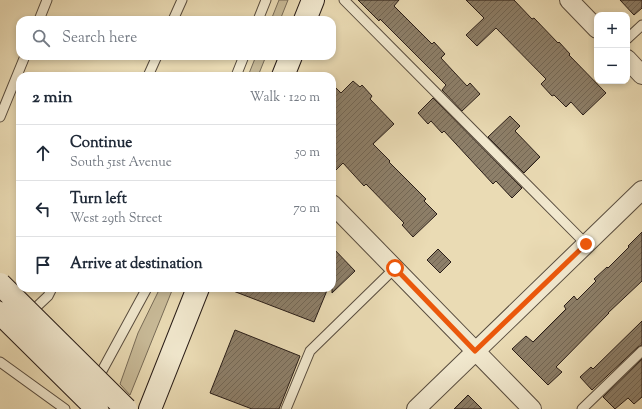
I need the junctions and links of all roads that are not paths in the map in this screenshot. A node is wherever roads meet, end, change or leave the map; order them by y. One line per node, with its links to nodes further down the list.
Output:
1 (48, 0): 7 (lane)
2 (182, 0): 8 (lane)
3 (266, 0): 9 (lane)
4 (313, 0): 10 (main road)
5 (344, 0): 28 (lane)
6 (569, 0): 12 (street)
7 (41, 16)
8 (175, 16)
9 (260, 16)
10 (307, 16)
11 (642, 25): 13 (lane)
12 (594, 26)
13 (630, 36)
14 (23, 60): 19 (lane)
15 (155, 60): 20 (lane)
16 (242, 60): 21 (lane)
17 (289, 60): 22 (main road)
18 (630, 62): 23 (street)
19 (18, 72)
20 (150, 72)
21 (238, 72)
22 (285, 72)
23 (642, 75)
24 (16, 78): 25 (lane)
25 (0, 117)
26 (642, 190): 28 (street)
27 (336, 208): 29 (street)
28 (586, 244): 35 (street)
29 (395, 268): 35 (street); 43 (lane)
30 (0, 284): 42 (main road, bridge)
31 (50, 292): 34 (lane)
32 (146, 292): 40 (lane)
33 (197, 292): 38 (main road)
34 (3, 320): 41 (main road, bridge)
35 (475, 351): 44 (street); 45 (street)
36 (642, 351): 46 (lane)
37 (0, 362): 39 (lane)
38 (154, 406)
39 (65, 409)
40 (82, 409)
41 (97, 409)
42 (126, 409)
43 (286, 409)
44 (416, 409)
45 (532, 409)
46 (582, 409)

